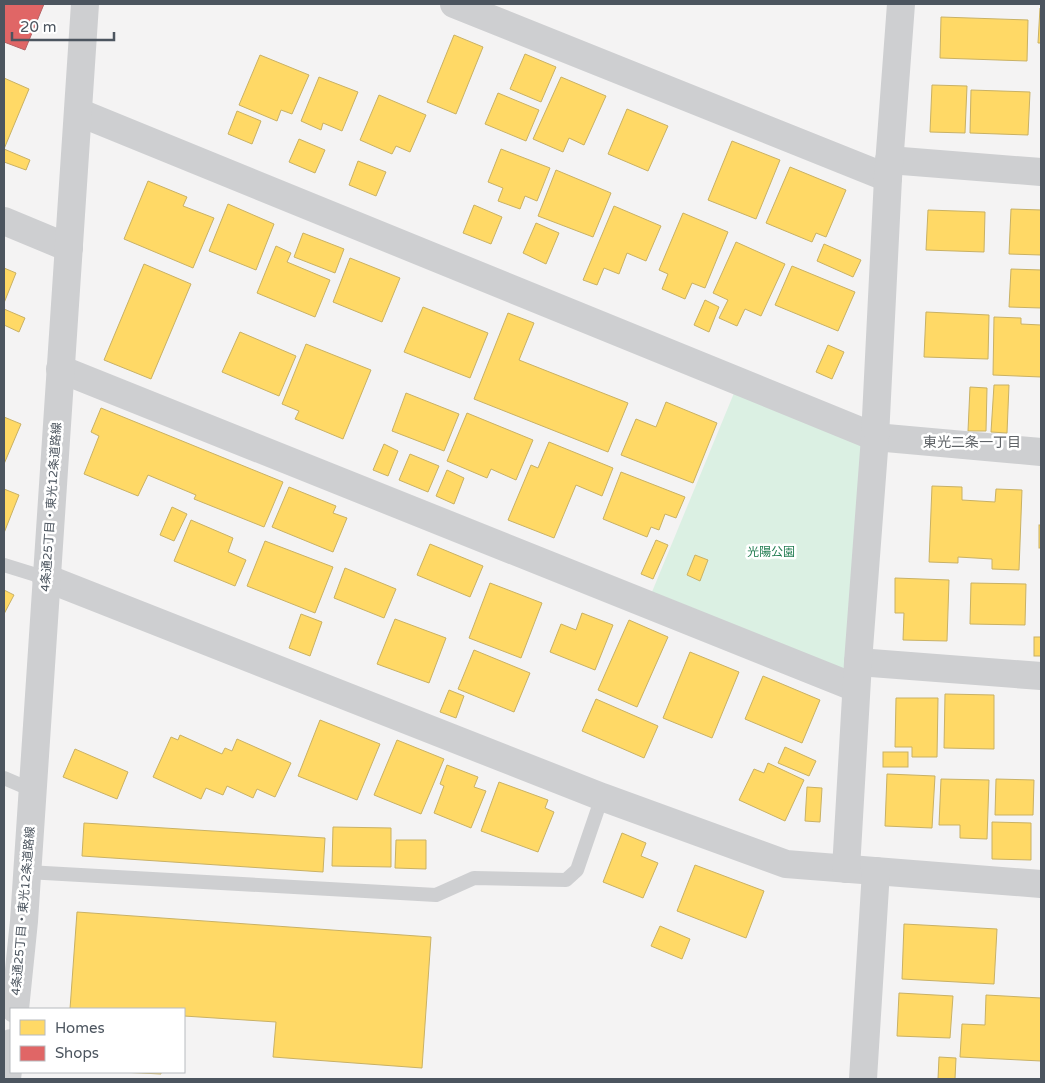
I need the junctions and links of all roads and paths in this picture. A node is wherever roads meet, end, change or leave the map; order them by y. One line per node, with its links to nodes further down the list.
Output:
1 (85, 4): 4 (street, 4条通25丁目・東光12条道路線)
2 (454, 4): 5 (street)
3 (901, 4): 5 (street)
4 (78, 112): 8 (street, 4条通25丁目・東光12条道路線); 10 (street)
5 (888, 169): 6 (street); 10 (street)
6 (1041, 172)
7 (4, 221): 8 (street)
8 (69, 248): 9 (street, 4条通25丁目・東光12条道路線)
9 (60, 369): 13 (street, 4条通25丁目・東光12条道路線); 14 (street)
10 (875, 437): 11 (street); 14 (street)
11 (1041, 452)
12 (4, 565): 13 (lane)
13 (46, 578): 17 (street, 4条通25丁目・東光12条道路線); 18 (street)
14 (857, 675): 15 (street); 19 (street)
15 (1041, 676)
16 (4, 778): 17 (lane)
17 (32, 790): 21 (street, 4条通25丁目・東光12条道路線)
18 (602, 798): 19 (street); 21 (lane)
19 (846, 869): 20 (street)
20 (876, 871): 22 (street); 27 (street)
21 (27, 872): 23 (street, 4条通25丁目・東光12条道路線)
22 (1041, 884)
23 (14, 917): 24 (street, 4条通25丁目・東光12条道路線)
24 (15, 1008)
25 (10, 1055): 26 (street)
26 (8, 1079)
27 (863, 1079)

